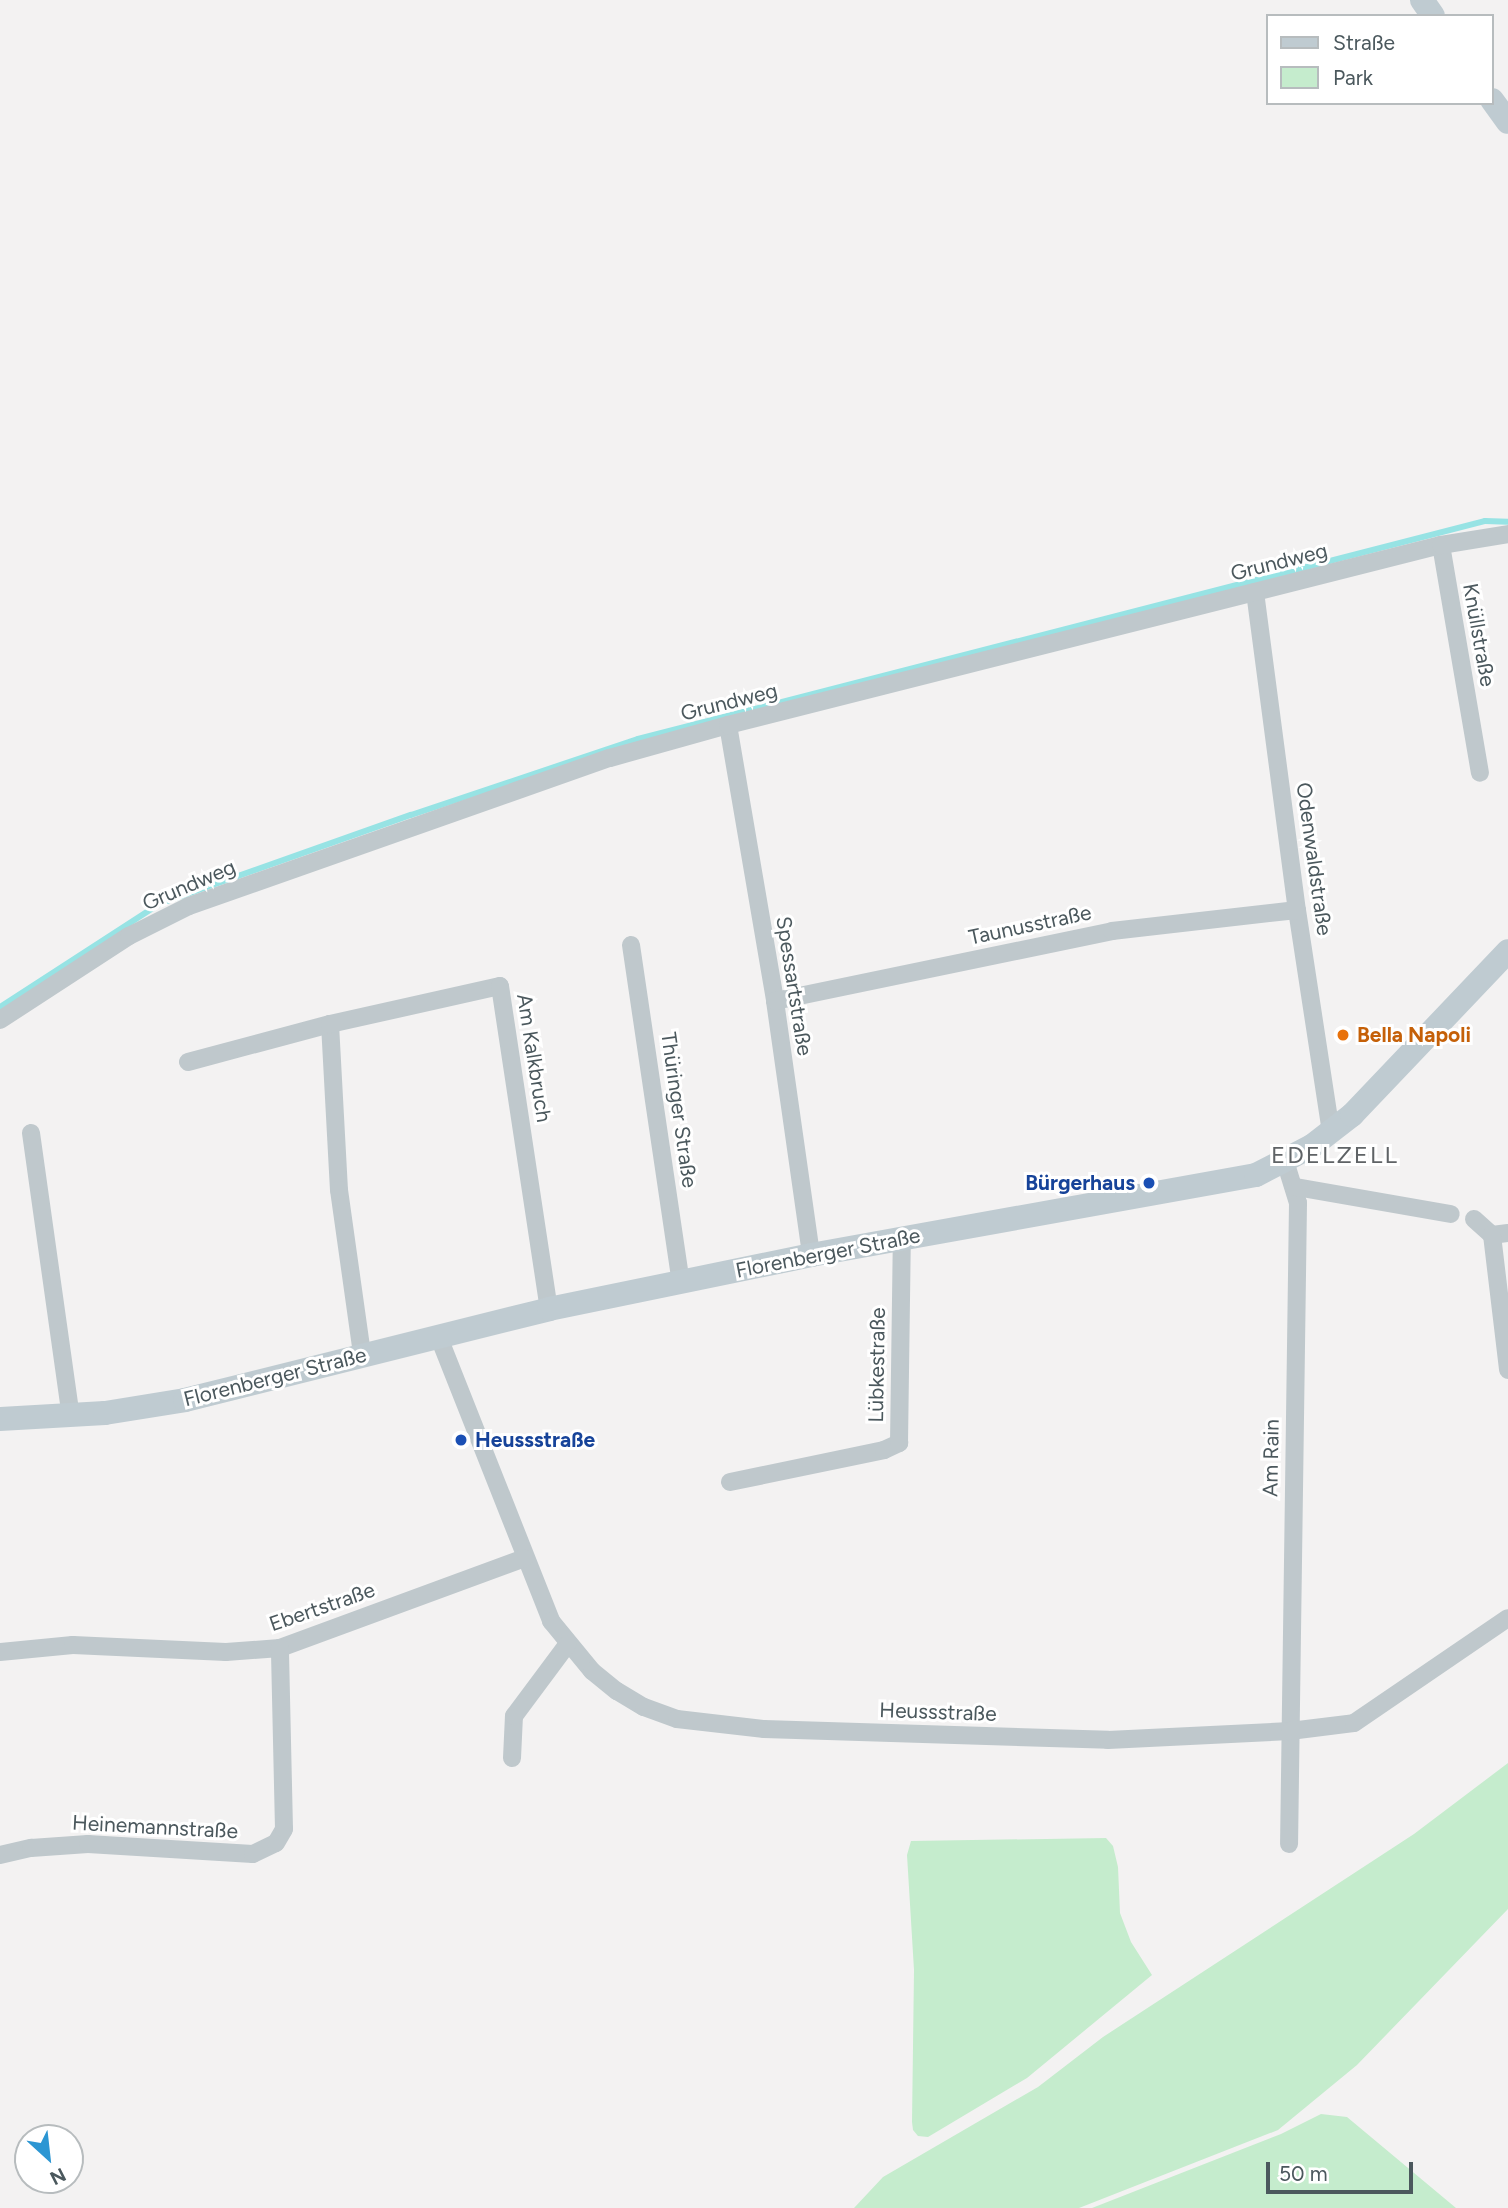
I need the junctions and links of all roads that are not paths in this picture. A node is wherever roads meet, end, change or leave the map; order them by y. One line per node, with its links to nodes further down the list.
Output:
1 (1494, 103): 2 (street)
2 (1508, 122)
3 (1508, 534): 4 (street, Grundweg)
4 (1441, 545): 5 (street, Grundweg); 7 (street, Knüllstraße)
5 (1255, 592): 6 (street, Grundweg); 8 (street, Odenwaldstraße)
6 (728, 725): 11 (street, Spessartstraße); 12 (street, Grundweg)
7 (1480, 773)
8 (1297, 910): 11 (street, Taunusstraße); 15 (street, Odenwaldstraße)
9 (631, 945): 24 (street, Thüringer Straße)
10 (1508, 951): 15 (street, Florenberger Straße)
11 (775, 1001): 23 (street, Spessartstraße)
12 (0, 1020)
13 (330, 1024): 14 (street, Am Kalkbruch); 25 (street, Am Kalkbruch); 27 (street)
14 (188, 1062)
15 (1331, 1132): 17 (street, Florenberger Straße)
16 (31, 1133): 29 (street)
17 (1286, 1161): 18 (street, Am Rain); 22 (street, Florenberger Straße)
18 (1296, 1187): 19 (street); 37 (street, Am Rain)
19 (1451, 1214)
20 (1474, 1219): 21 (street)
21 (1500, 1234): 28 (street)
22 (902, 1238): 23 (street, Florenberger Straße); 31 (street, Lübkestraße)
23 (811, 1255): 24 (street, Florenberger Straße)
24 (681, 1282): 25 (street, Florenberger Straße)
25 (549, 1309): 26 (street, Florenberger Straße)
26 (438, 1335): 27 (street, Florenberger Straße); 32 (street, Heussstraße)
27 (362, 1354): 29 (street, Florenberger Straße)
28 (1508, 1370)
29 (71, 1416): 30 (street, Florenberger Straße)
30 (0, 1419)
31 (730, 1482)
32 (524, 1558): 34 (street, Heussstraße); 35 (street, Ebertstraße)
33 (1508, 1618): 37 (street)
34 (567, 1645): 37 (street, Heussstraße); 38 (street)
35 (280, 1648): 36 (street, Ebertstraße); 40 (street, Heinemannstraße)
36 (0, 1652)
37 (1290, 1731): 39 (street, Am Rain)
38 (512, 1758)
39 (1289, 1844)
40 (0, 1855)

